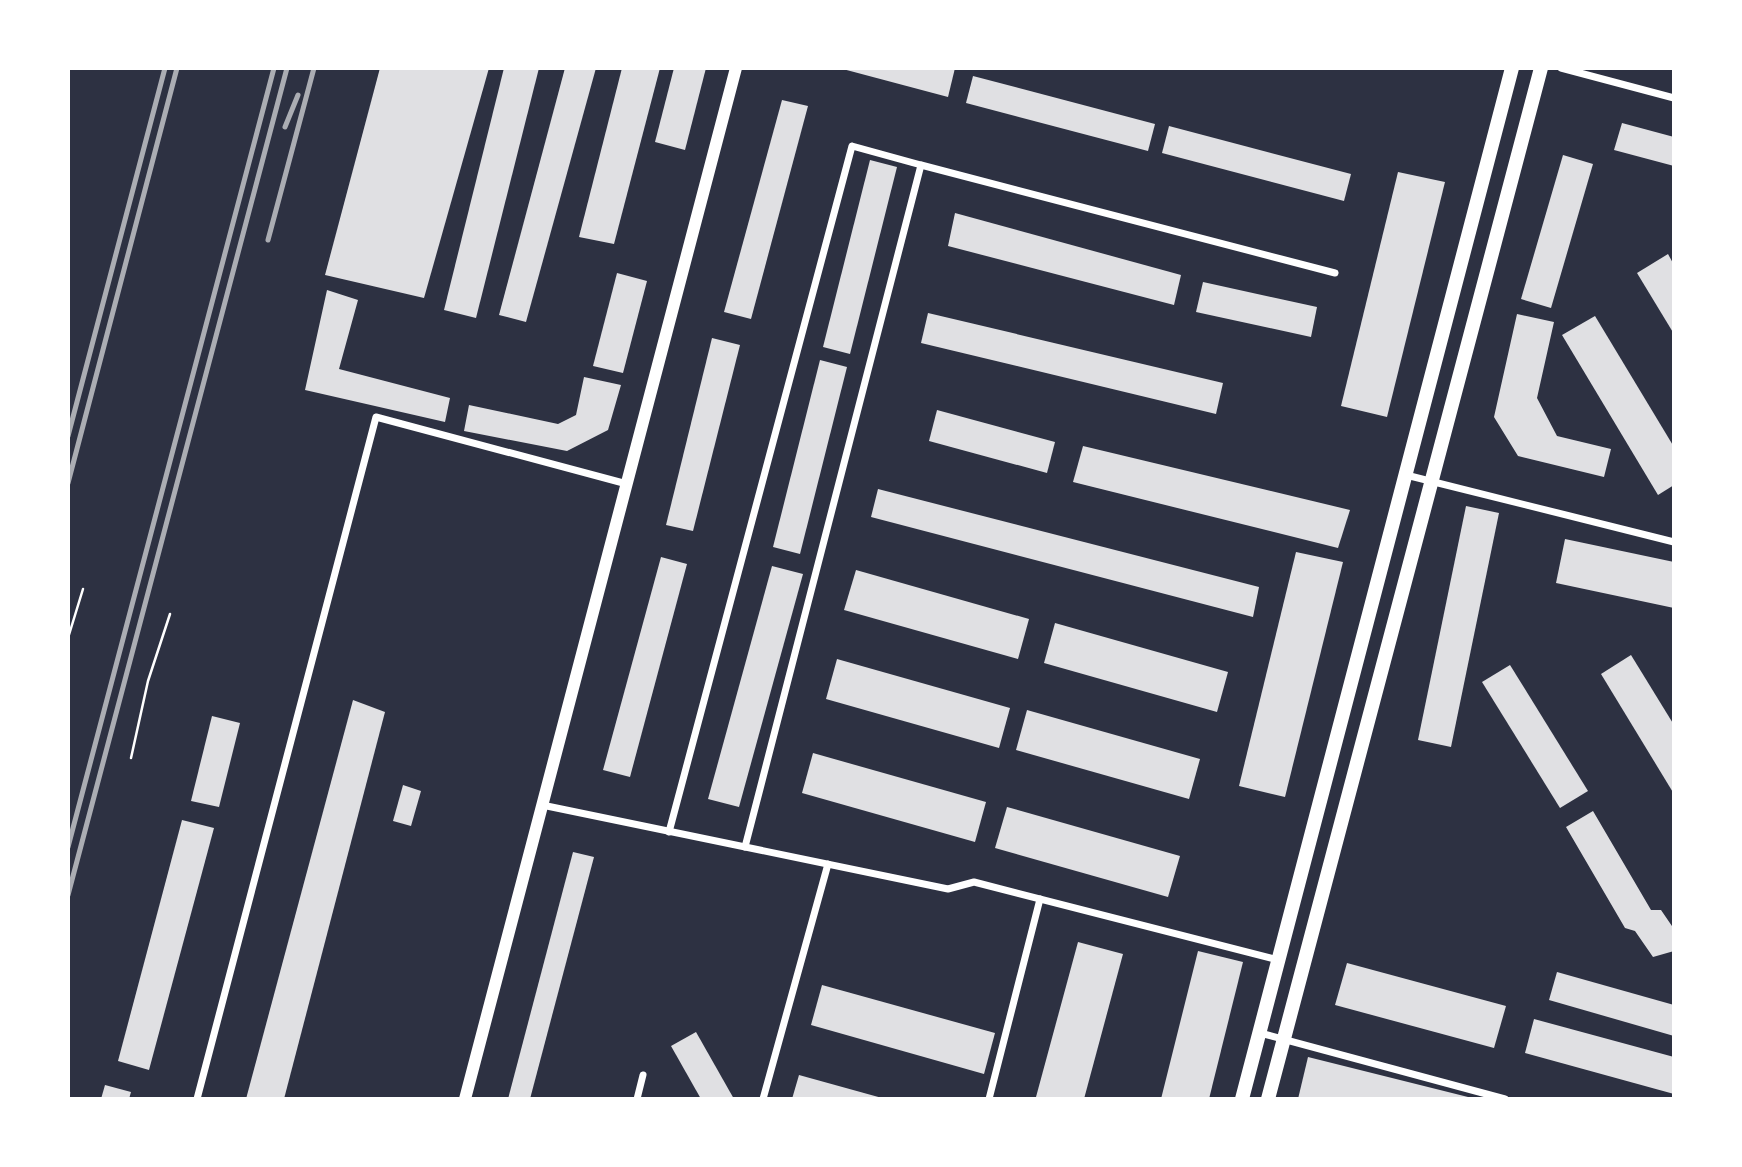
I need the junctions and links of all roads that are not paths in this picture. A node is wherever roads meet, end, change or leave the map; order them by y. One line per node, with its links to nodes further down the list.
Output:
1 (736, 68): 10 (street)
2 (1512, 68): 8 (main road)
3 (1541, 68): 9 (main road)
4 (1561, 68): 5 (street)
5 (1674, 98)
6 (921, 165): 7 (street); 13 (street); 14 (street)
7 (1335, 273)
8 (1406, 475): 9 (street); 17 (main road)
9 (1432, 482): 11 (street); 19 (main road)
10 (627, 484): 12 (street); 21 (street)
11 (1674, 542)
12 (542, 805): 13 (street); 22 (street)
13 (669, 832): 14 (street)
14 (745, 847): 15 (street)
15 (828, 864): 16 (street); 24 (street)
16 (1040, 899): 17 (street); 25 (street)
17 (1279, 960): 18 (main road)
18 (1260, 1033): 19 (street); 26 (main road)
19 (1283, 1040): 27 (main road); 28 (street)
20 (643, 1075): 23 (street)
21 (197, 1099)
22 (465, 1099)
23 (637, 1099)
24 (763, 1099)
25 (989, 1099)
26 (1242, 1099)
27 (1268, 1099)
28 (1505, 1099)

